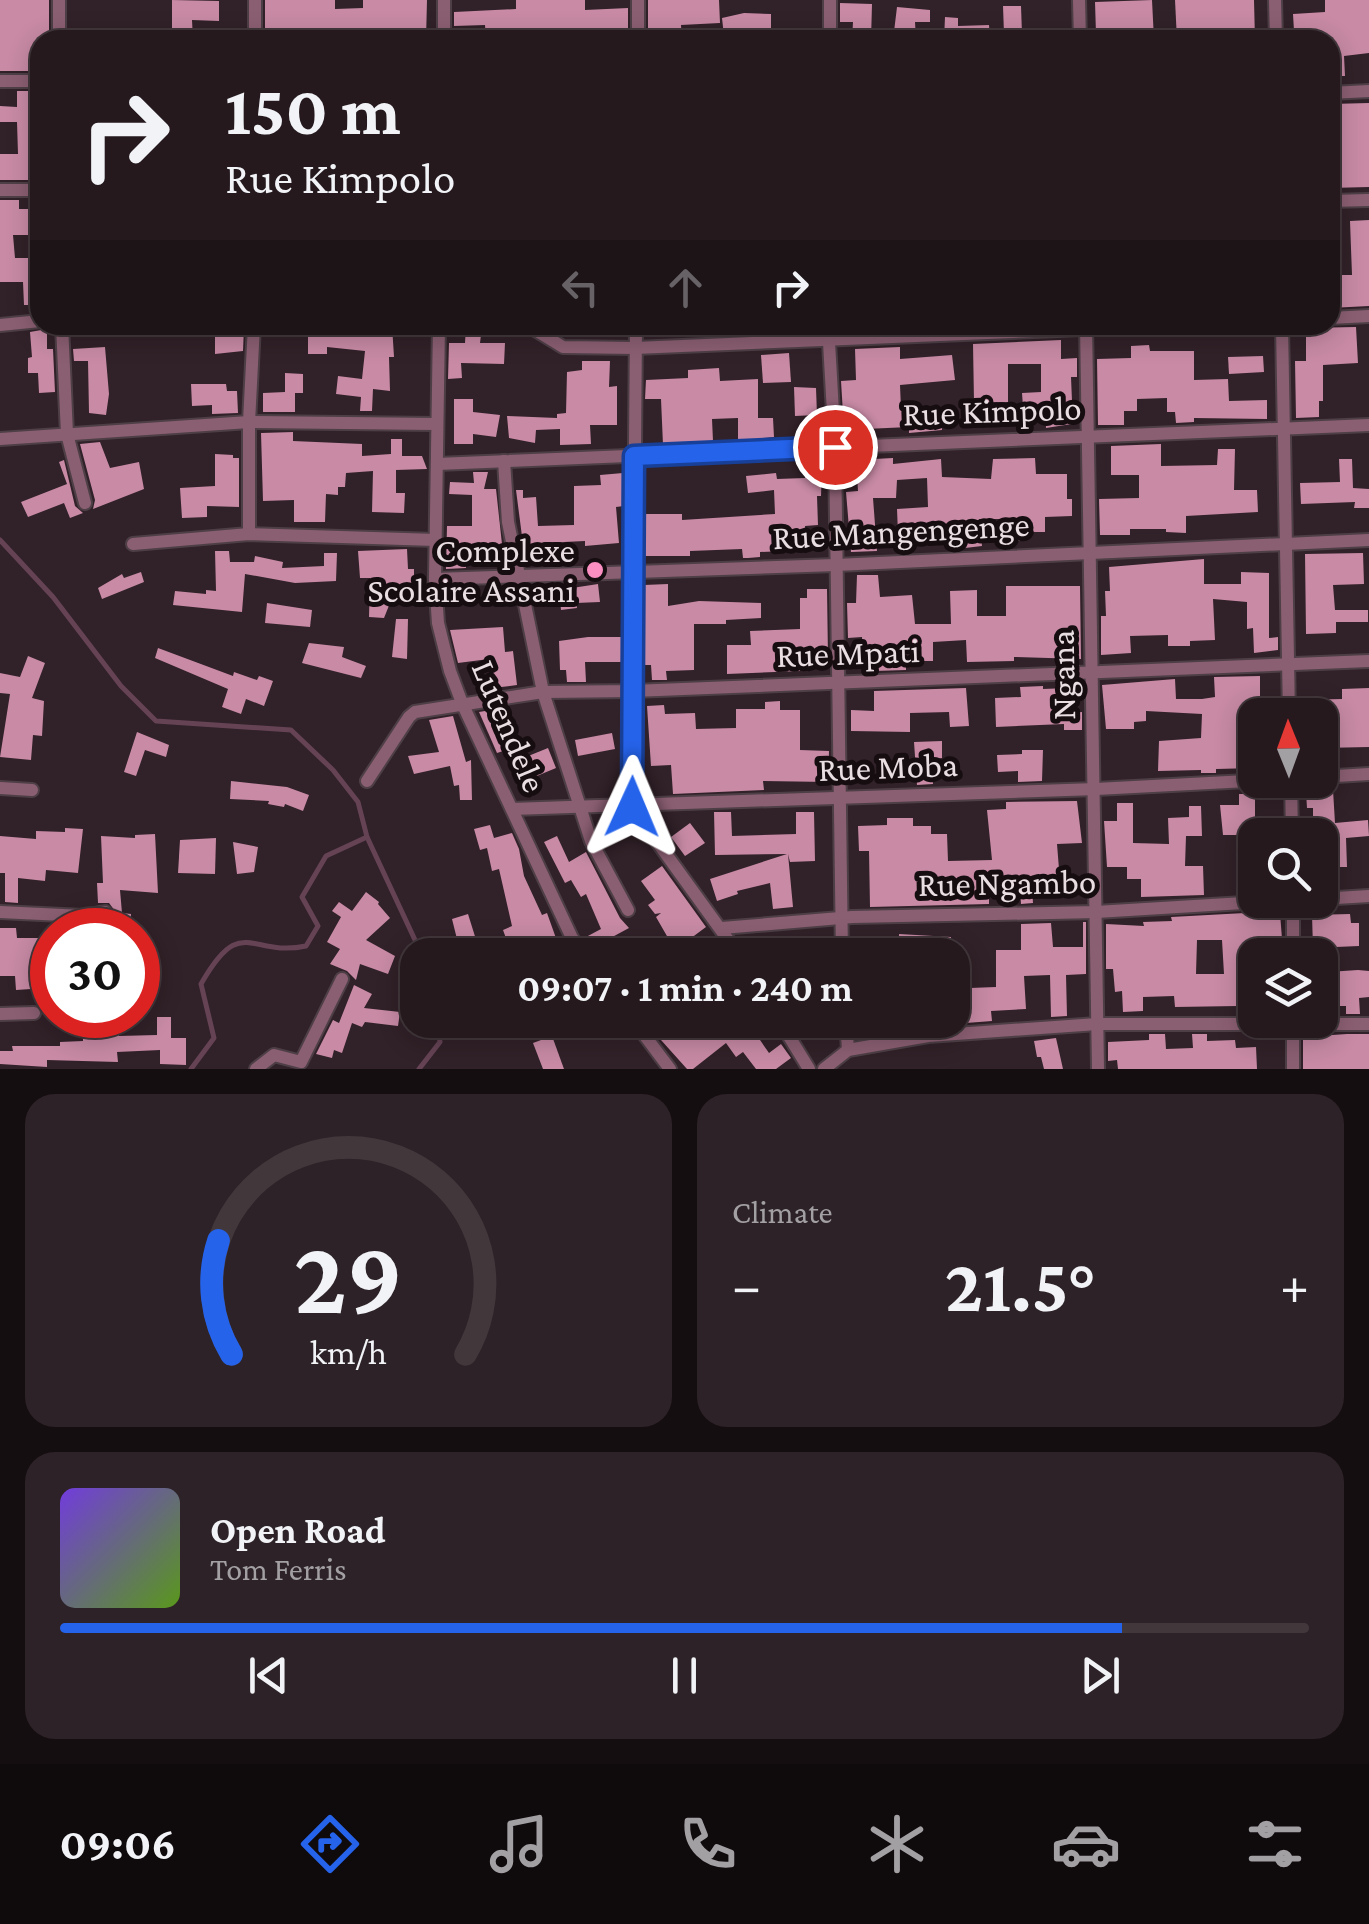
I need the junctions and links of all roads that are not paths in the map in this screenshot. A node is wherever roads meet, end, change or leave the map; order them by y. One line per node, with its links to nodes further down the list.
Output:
1 (59, 0): 8 (street)
2 (255, 0): 9 (street)
3 (444, 0): 10 (street)
4 (638, 0): 11 (street)
5 (830, 0): 12 (street)
6 (1079, 0): 13 (street)
7 (1275, 0): 14 (street)
8 (59, 30)
9 (255, 30)
10 (444, 30)
11 (638, 30)
12 (830, 30)
13 (1080, 30)
14 (1276, 30)
15 (0, 81): 16 (street)
16 (30, 81)
17 (1369, 91): 18 (street)
18 (1340, 92)
19 (0, 190): 20 (street)
20 (30, 190)
21 (1369, 200): 22 (street)
22 (1340, 201)
23 (1369, 316): 24 (street)
24 (1340, 317)
25 (30, 322): 26 (street)
26 (0, 324)
27 (62, 335): 41 (street)
28 (253, 335): 37 (street)
29 (439, 335): 38 (street, Lutendele)
30 (543, 335): 36 (street)
31 (636, 335): 36 (street)
32 (792, 335): 36 (street)
33 (828, 335): 44 (street)
34 (1086, 335): 42 (street, Ngana)
35 (1282, 335): 40 (street)
36 (636, 348): 45 (street)
37 (249, 422): 38 (street); 41 (street); 49 (street)
38 (438, 424): 47 (street, Lutendele)
39 (1369, 425): 40 (street, Rue Kimpolo)
40 (1284, 429): 42 (street, Rue Kimpolo); 52 (street)
41 (67, 434): 43 (street); 48 (street)
42 (1088, 437): 44 (street, Rue Kimpolo); 54 (street, Ngana)
43 (0, 439)
44 (835, 447): 45 (street, Rue Kimpolo); 55 (street)
45 (634, 456): 46 (street, Rue Kimpolo); 56 (street)
46 (504, 461): 47 (street, Rue Kimpolo); 57 (street)
47 (437, 464): 50 (street, Lutendele)
48 (85, 503)
49 (250, 534): 50 (street); 53 (street)
50 (436, 540): 58 (street, Lutendele)
51 (1369, 540): 52 (street, Rue Mangengenge)
52 (1286, 543): 54 (street, Rue Mangengenge); 60 (street)
53 (134, 544)
54 (1091, 552): 55 (street, Rue Mangengenge); 61 (street, Ngana)
55 (836, 565): 56 (street, Rue Mangengenge); 62 (street)
56 (634, 570): 57 (street, Rue Mangengenge); 63 (street)
57 (518, 575): 58 (street, Rue Mangengenge); 64 (street)
58 (435, 579): 66 (street, Lutendele)
59 (1369, 661): 60 (street, Rue Mpati)
60 (1288, 666): 61 (street, Rue Mpati); 65 (street)
61 (1093, 674): 62 (street, Rue Mpati); 73 (street, Ngana)
62 (839, 683): 63 (street, Rue Mpati); 74 (street)
63 (633, 691): 64 (street, Rue Mpati); 76 (street)
64 (543, 692): 66 (street, Rue Mpati); 75 (street)
65 (1289, 698)
66 (462, 702): 69 (street, Rue Mpati); 77 (street, Lutendele)
67 (1369, 774): 68 (street)
68 (1338, 776)
69 (366, 782)
70 (1238, 782): 73 (street, Rue Moba)
71 (0, 788): 72 (street)
72 (32, 790)
73 (1096, 790): 74 (street, Rue Moba); 83 (street, Ngana)
74 (840, 799): 76 (street, Rue Moba); 85 (street)
75 (580, 807): 76 (street, Rue Moba); 77 (street, Rue Moba); 81 (street)
76 (632, 807): 86 (street)
77 (512, 810): 87 (street, Lutendele)
78 (1369, 896): 79 (street)
79 (1338, 897)
80 (1238, 903): 83 (street, Rue Ngambo)
81 (628, 910)
82 (0, 912): 84 (street)
83 (1096, 912): 85 (street, Rue Ngambo); 95 (street, Ngana)
84 (30, 913)
85 (840, 918): 86 (street, Rue Ngambo); 89 (street)
86 (722, 928): 88 (street)
87 (572, 938)
88 (728, 938)
89 (841, 938)
90 (342, 978): 102 (street)
91 (30, 1013): 92 (street)
92 (0, 1014)
93 (1238, 1023): 95 (street)
94 (1338, 1023): 96 (street)
95 (1097, 1024): 101 (street); 106 (street, Ngana)
96 (1369, 1024)
97 (647, 1038): 103 (street)
98 (790, 1038): 104 (street)
99 (847, 1038): 101 (street)
100 (1293, 1038): 107 (street)
101 (848, 1050): 105 (street)
102 (256, 1069)
103 (670, 1069)
104 (809, 1069)
105 (824, 1069)
106 (1098, 1069)
107 (1293, 1069)

